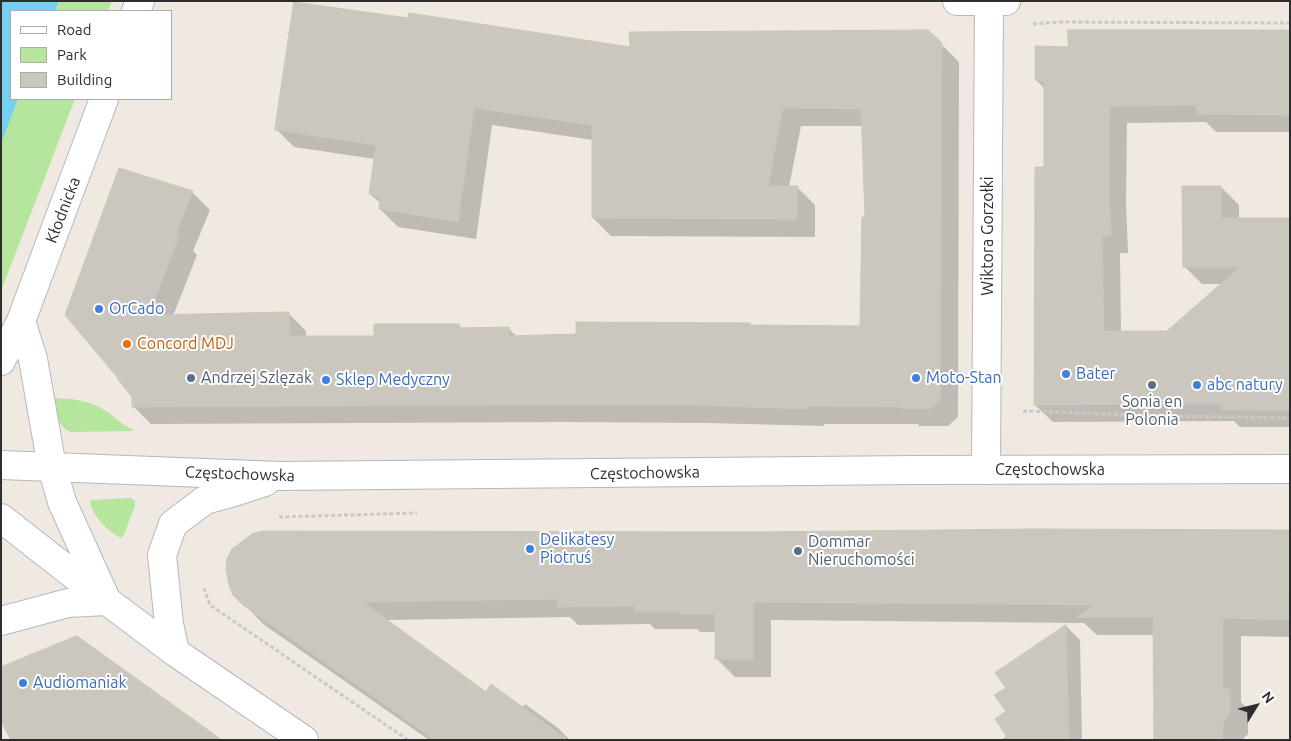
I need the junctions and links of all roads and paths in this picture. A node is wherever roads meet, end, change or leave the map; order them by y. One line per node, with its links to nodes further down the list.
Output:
1 (957, 1): 3 (street)
2 (1007, 1): 3 (street)
3 (989, 2): 14 (street, Wiktora Gorzołki)
4 (1290, 23): 5 (path)
5 (1028, 26)
6 (104, 100): 7 (street, Kłodnicka)
7 (21, 321): 8 (street, Kłodnicka); 12 (street)
8 (1, 361)
9 (1023, 412): 10 (path)
10 (1290, 418)
11 (1, 465): 12 (street, Częstochowska)
12 (52, 467): 15 (street, Częstochowska); 20 (street)
13 (1290, 469): 14 (street, Częstochowska)
14 (986, 470): 15 (street, Częstochowska)
15 (280, 476): 22 (street)
16 (418, 513): 18 (path)
17 (1, 518): 20 (street)
18 (270, 518)
19 (201, 582): 24 (path)
20 (106, 601): 21 (street); 22 (street)
21 (1, 620)
22 (175, 652): 23 (street)
23 (304, 740)
24 (408, 740)

